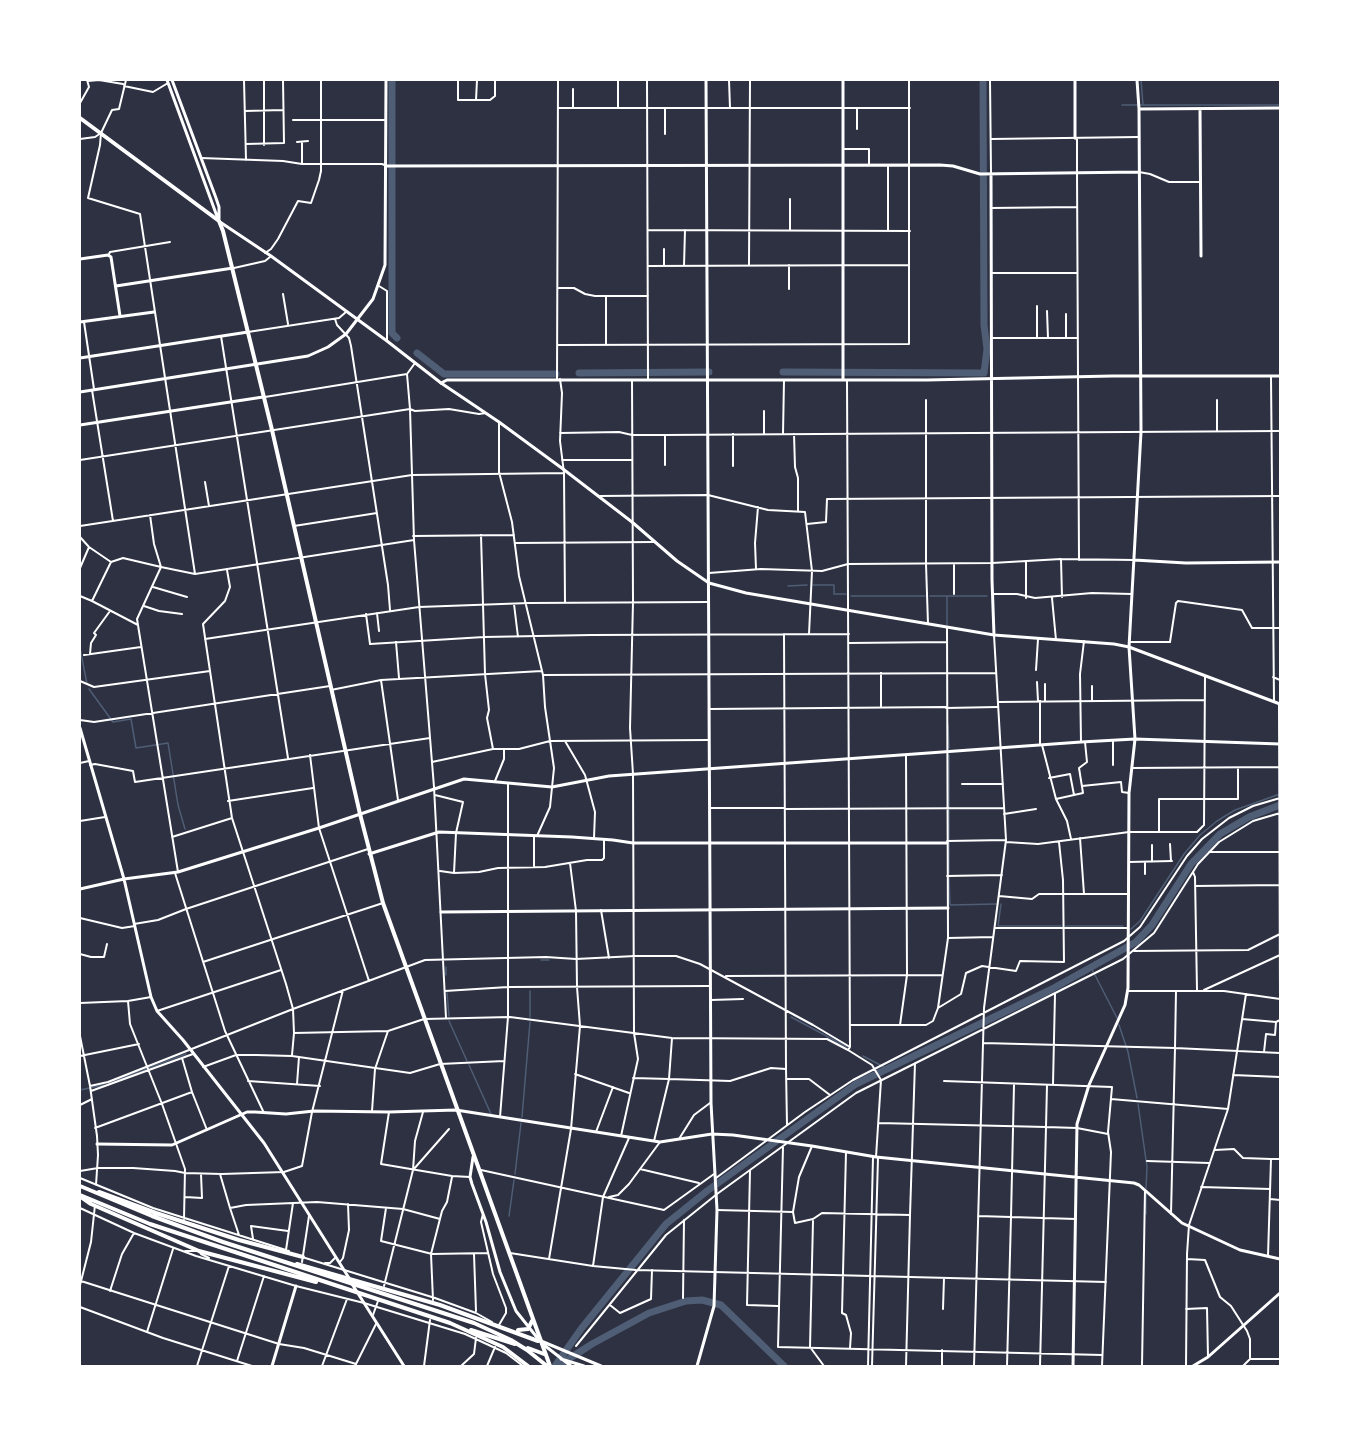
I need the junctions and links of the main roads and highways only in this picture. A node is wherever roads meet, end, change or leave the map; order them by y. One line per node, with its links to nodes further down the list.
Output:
1 (80, 118): 9 (highway)
2 (80, 1187): 4 (highway)
3 (80, 1195): 5 (highway)
4 (103, 1195): 6 (highway); 7 (highway)
5 (101, 1206): 8 (highway); 8 (highway)
6 (270, 1257): 11 (highway); 14 (highway)
7 (303, 1259)
8 (337, 1286): 10 (highway)
9 (532, 1320): 11 (highway); 12 (highway)
10 (450, 1323): 13 (highway); 15 (highway)
11 (512, 1329): 12 (highway)
12 (539, 1341): 13 (highway)
13 (544, 1354): 14 (highway)
14 (548, 1365)
15 (528, 1366)

